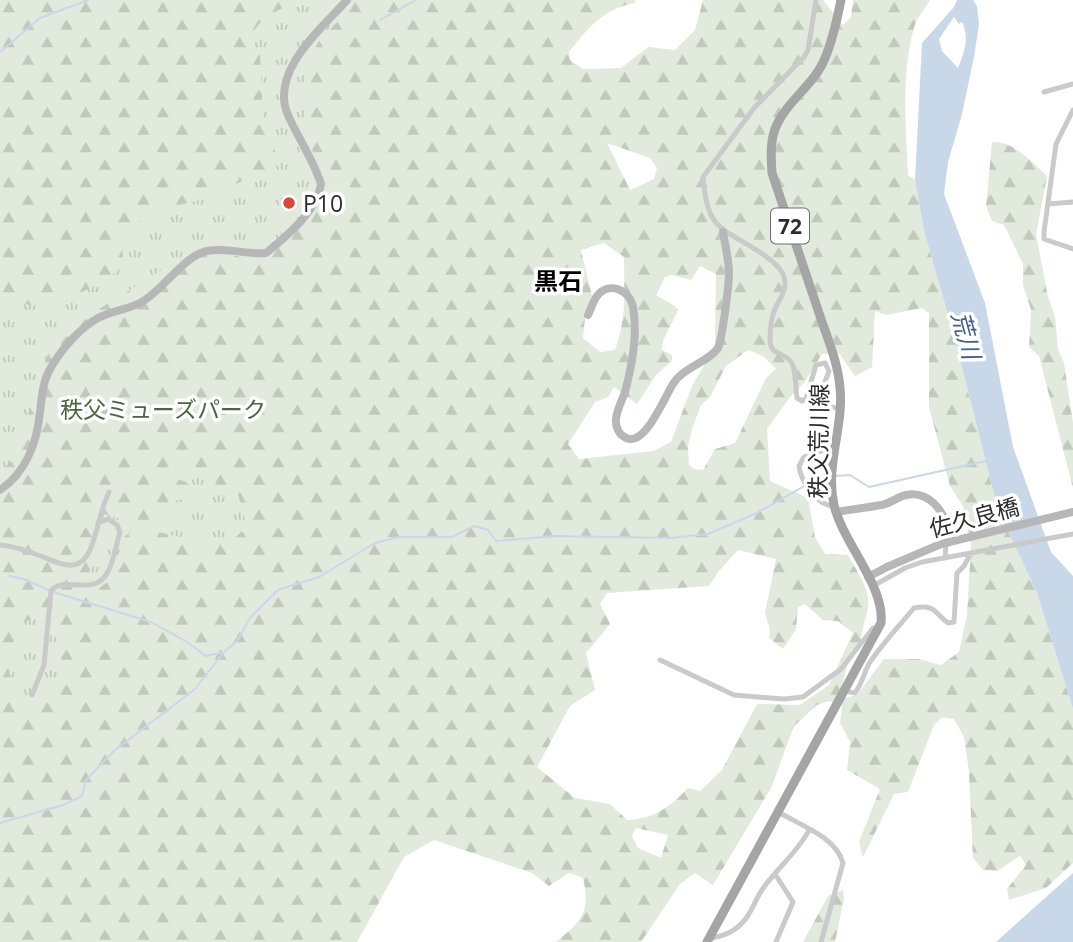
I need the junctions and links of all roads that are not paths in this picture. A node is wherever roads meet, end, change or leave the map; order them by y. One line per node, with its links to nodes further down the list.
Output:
1 (347, 0): 14 (street)
2 (816, 0): 9 (street)
3 (841, 0): 12 (main road, 秩父荒川線 / 72)
4 (1073, 84): 5 (street)
5 (1044, 92)
6 (1073, 110): 8 (street)
7 (1073, 202): 8 (street)
8 (1048, 205): 10 (street)
9 (723, 232): 11 (street); 12 (street)
10 (1073, 249)
11 (588, 314)
12 (840, 409): 13 (main road, 秩父荒川線 / 72)
13 (836, 446): 16 (main road, 秩父荒川線 / 72); 16 (street)
14 (0, 490)
15 (109, 492): 18 (street)
16 (836, 509): 19 (street); 24 (main road, 秩父荒川線 / 72)
17 (1073, 512): 24 (street, 佐久良橋, bridge)
18 (98, 523): 21 (street); 28 (street)
19 (947, 530): 23 (street)
20 (1073, 534): 22 (street)
21 (0, 545)
22 (971, 553): 23 (street); 27 (street)
23 (945, 558): 24 (street)
24 (870, 581): 25 (main road, 秩父荒川線 / 72)
25 (879, 630): 26 (street); 27 (main road)
26 (660, 660)
27 (845, 691): 29 (main road)
28 (32, 695)
29 (778, 812): 30 (street); 32 (main road)
30 (809, 830): 31 (street); 34 (street)
31 (775, 874): 32 (street); 33 (street)
32 (708, 940)
33 (776, 942)
34 (821, 942)

